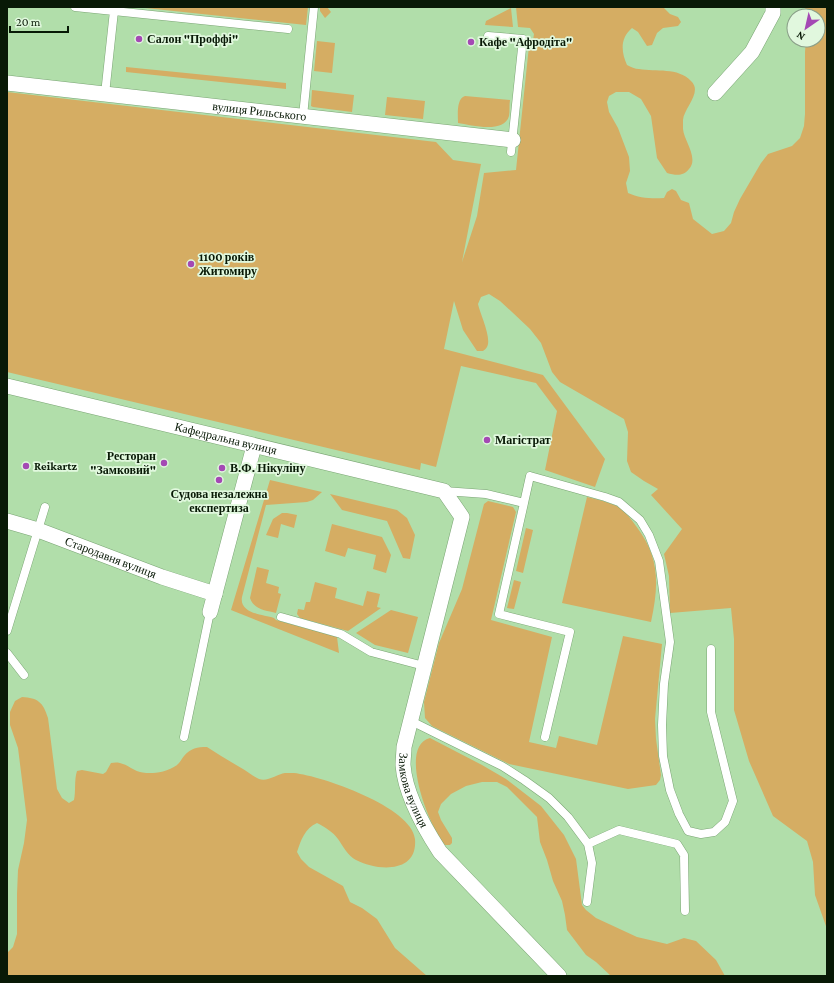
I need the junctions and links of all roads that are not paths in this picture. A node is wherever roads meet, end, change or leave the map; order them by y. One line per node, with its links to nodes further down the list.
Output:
1 (74, 7): 4 (lane)
2 (314, 7): 10 (lane)
3 (773, 7): 8 (street)
4 (113, 9): 5 (lane); 9 (lane)
5 (288, 29)
6 (488, 36): 11 (lane)
7 (7, 83): 9 (street, вулиця Рильського)
8 (715, 92)
9 (105, 94): 10 (street, вулиця Рильського)
10 (303, 116): 11 (street, вулиця Рильського)
11 (512, 146)
12 (7, 386): 13 (street, Кафедральна вулиця)
13 (254, 446): 14 (street, Кафедральна вулиця); 19 (street)
14 (444, 491): 15 (lane); 25 (street, Замкова вулиця)
15 (524, 503): 23 (lane); 29 (lane)
16 (45, 507): 18 (lane)
17 (7, 521): 18 (street, Стародавня вулиця)
18 (38, 530): 19 (street, Стародавня вулиця); 22 (lane)
19 (215, 594): 20 (street)
20 (210, 612): 28 (lane)
21 (281, 617): 25 (lane)
22 (7, 631)
23 (711, 649)
24 (7, 653): 26 (lane)
25 (424, 666): 27 (street, Замкова вулиця)
26 (24, 675)
27 (411, 721): 30 (lane); 33 (street, Замкова вулиця)
28 (184, 737)
29 (545, 737)
30 (588, 844): 31 (lane); 32 (lane)
31 (587, 902)
32 (685, 911)
33 (559, 976)

